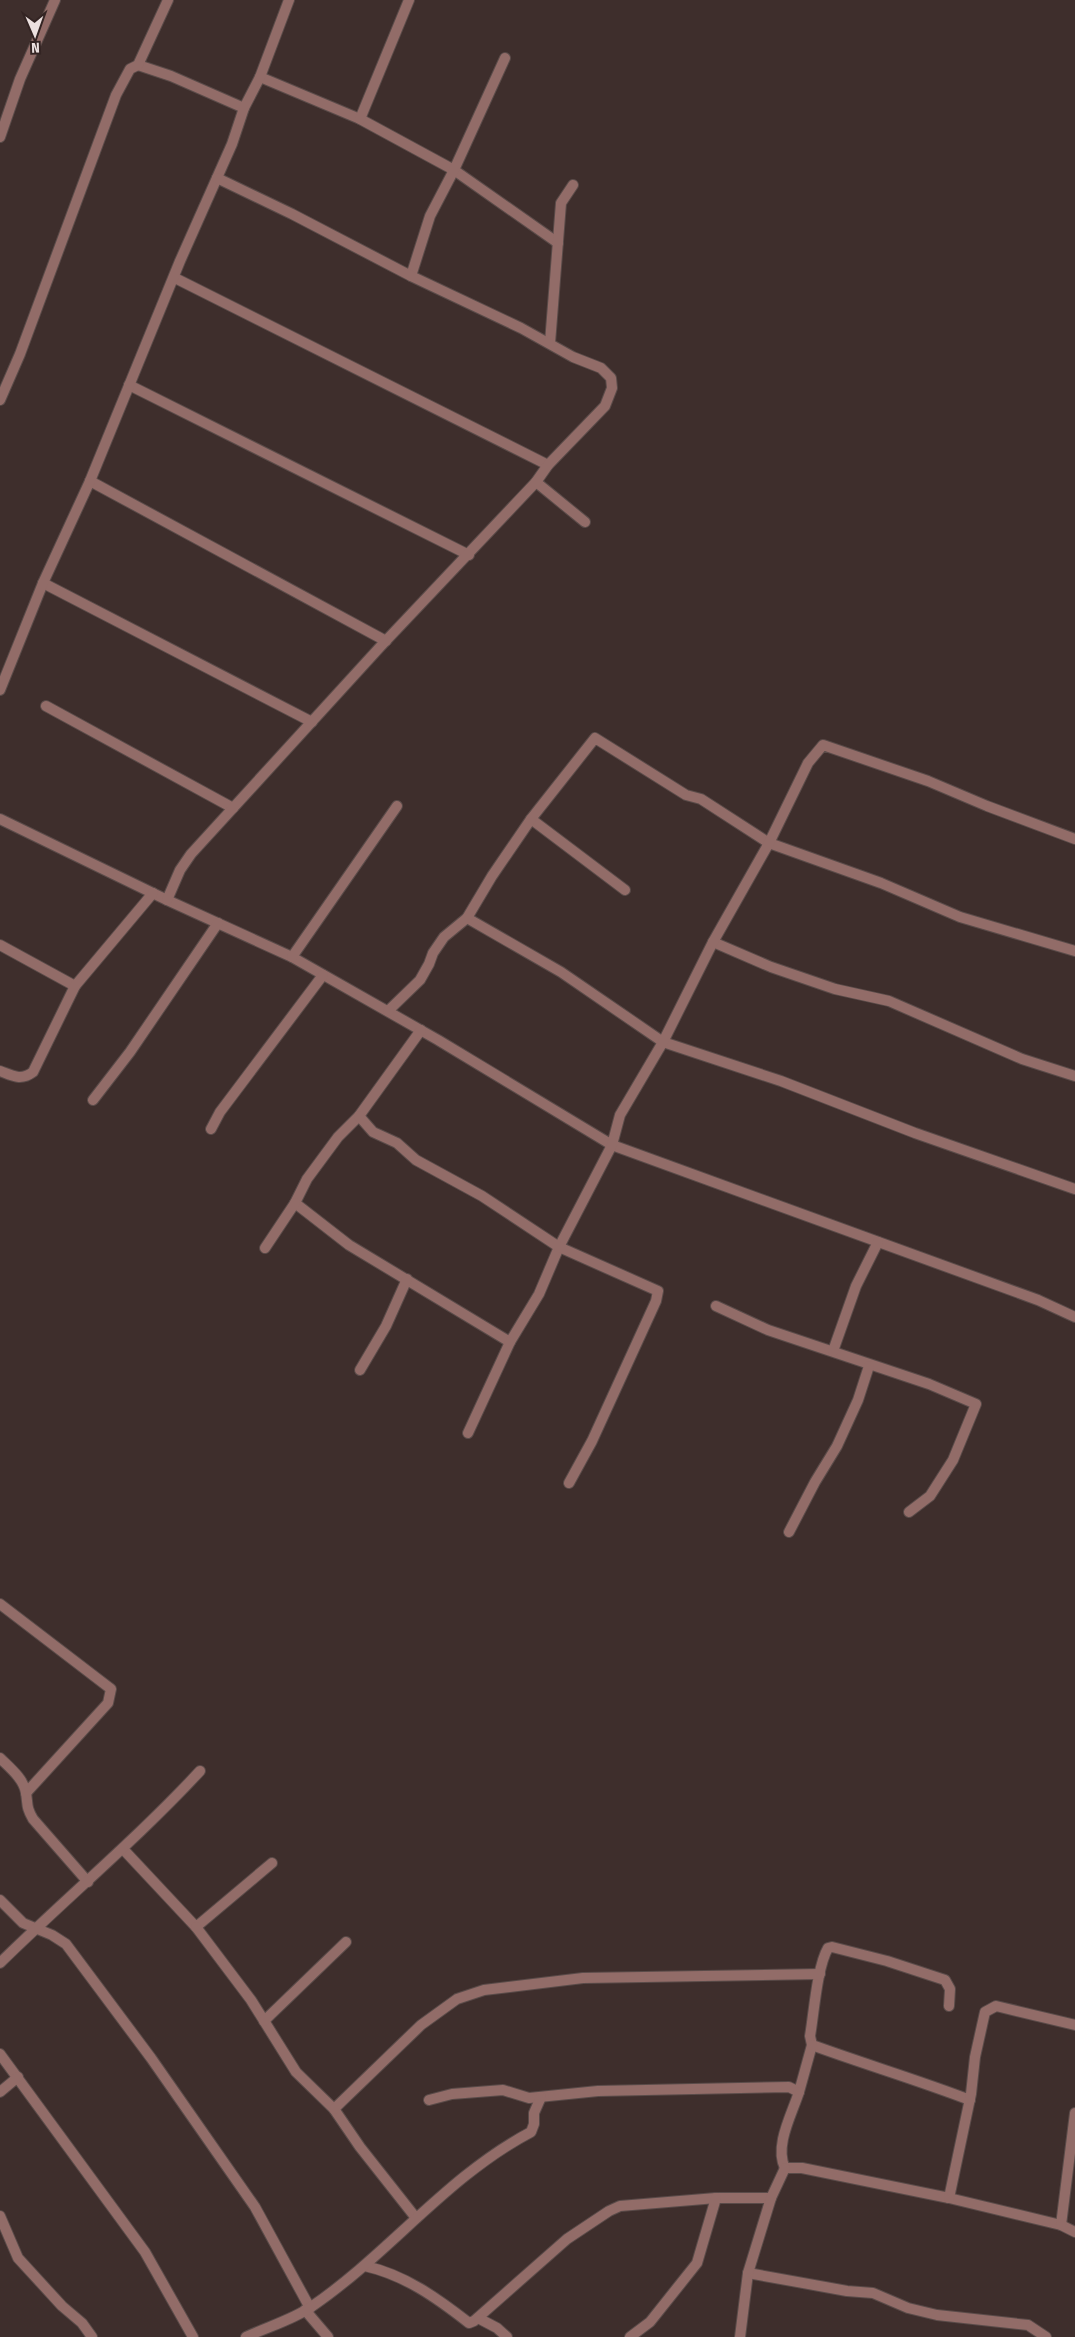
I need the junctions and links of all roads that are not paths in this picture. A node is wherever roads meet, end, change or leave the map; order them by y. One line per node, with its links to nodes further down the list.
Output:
1 (55, 0): 10 (street)
2 (168, 0): 6 (street)
3 (289, 0): 7 (street)
4 (409, 0): 9 (street)
5 (505, 58): 11 (street)
6 (138, 65): 8 (street); 19 (street)
7 (260, 77): 8 (street); 9 (street)
8 (244, 108): 12 (street)
9 (360, 119): 11 (street)
10 (0, 137)
11 (454, 170): 14 (street); 15 (street)
12 (217, 178): 15 (street); 16 (street)
13 (573, 184): 14 (street)
14 (558, 243): 17 (street)
15 (411, 276): 17 (street)
16 (175, 278): 18 (street); 20 (street)
17 (550, 343): 20 (street)
18 (129, 385): 21 (street); 24 (street)
19 (0, 400)
20 (548, 465): 22 (street)
21 (90, 481): 25 (street); 26 (street)
22 (536, 482): 23 (street); 24 (street)
23 (585, 522)
24 (469, 555): 26 (street)
25 (43, 583): 27 (street); 29 (street)
26 (386, 641): 29 (street)
27 (0, 690)
28 (46, 706): 31 (street)
29 (312, 722): 31 (street)
30 (397, 806): 44 (street)
31 (233, 808): 38 (street)
32 (0, 819): 37 (street)
33 (531, 819): 35 (street); 36 (street); 39 (street)
34 (1075, 839): 35 (street)
35 (769, 843): 41 (street); 43 (street)
36 (625, 890)
37 (153, 893): 38 (street); 46 (street)
38 (167, 900): 40 (street)
39 (467, 918): 47 (street); 49 (street)
40 (218, 923): 44 (street); 52 (street)
41 (713, 942): 49 (street); 51 (street)
42 (0, 945): 46 (street)
43 (1075, 951)
44 (292, 957): 45 (street)
45 (323, 974): 47 (street); 54 (street)
46 (75, 986): 50 (street)
47 (388, 1011): 48 (street)
48 (421, 1030): 53 (street); 55 (street)
49 (663, 1042): 55 (street); 56 (street)
50 (0, 1071)
51 (1075, 1076)
52 (93, 1100)
53 (359, 1116): 57 (street); 59 (street)
54 (211, 1129)
55 (612, 1145): 58 (street); 59 (street)
56 (1075, 1188)
57 (295, 1203): 60 (street); 61 (street)
58 (878, 1242): 63 (street); 65 (street)
59 (559, 1247): 64 (street); 69 (street)
60 (265, 1248)
61 (407, 1279): 64 (street); 67 (street)
62 (716, 1306): 65 (street)
63 (1075, 1317)
64 (510, 1342): 68 (street)
65 (833, 1351): 66 (street)
66 (870, 1366): 70 (street); 71 (street)
67 (360, 1370)
68 (468, 1433)
69 (569, 1482)
70 (909, 1512)
71 (789, 1532)
72 (0, 1604): 75 (street)
73 (0, 1758): 75 (street)
74 (200, 1771): 76 (street)
75 (26, 1793): 78 (street)
76 (123, 1849): 78 (street); 80 (street)
77 (272, 1864): 80 (street)
78 (88, 1882): 81 (street)
79 (0, 1900): 81 (street)
80 (196, 1927): 86 (street)
81 (36, 1928): 83 (street); 108 (street)
82 (346, 1942): 86 (street)
83 (0, 1964)
84 (820, 1974): 85 (street); 88 (street); 96 (street)
85 (948, 2006)
86 (264, 2021): 96 (street)
87 (1075, 2025): 95 (street)
88 (812, 2045): 92 (street); 95 (street)
89 (0, 2054): 90 (street)
90 (18, 2077): 91 (street); 111 (street)
91 (0, 2092)
92 (799, 2092): 93 (street); 98 (street)
93 (541, 2097): 94 (street); 103 (street)
94 (429, 2100)
95 (970, 2100): 101 (street)
96 (334, 2109): 103 (street)
97 (1075, 2113): 104 (street)
98 (785, 2168): 100 (street); 101 (street)
99 (716, 2198): 100 (street); 109 (street); 115 (street)
100 (771, 2198): 107 (street)
101 (949, 2198): 104 (street)
102 (0, 2216): 110 (street)
103 (416, 2218): 106 (street)
104 (1062, 2225): 105 (street)
105 (1075, 2232)
106 (365, 2266): 108 (street); 109 (street)
107 (748, 2273): 116 (street); 117 (street)
108 (307, 2309): 112 (street); 113 (street)
109 (478, 2318): 114 (street)
110 (92, 2337)
111 (193, 2337)
112 (246, 2337)
113 (328, 2337)
114 (507, 2337)
115 (630, 2337)
116 (740, 2337)
117 (1046, 2337)

